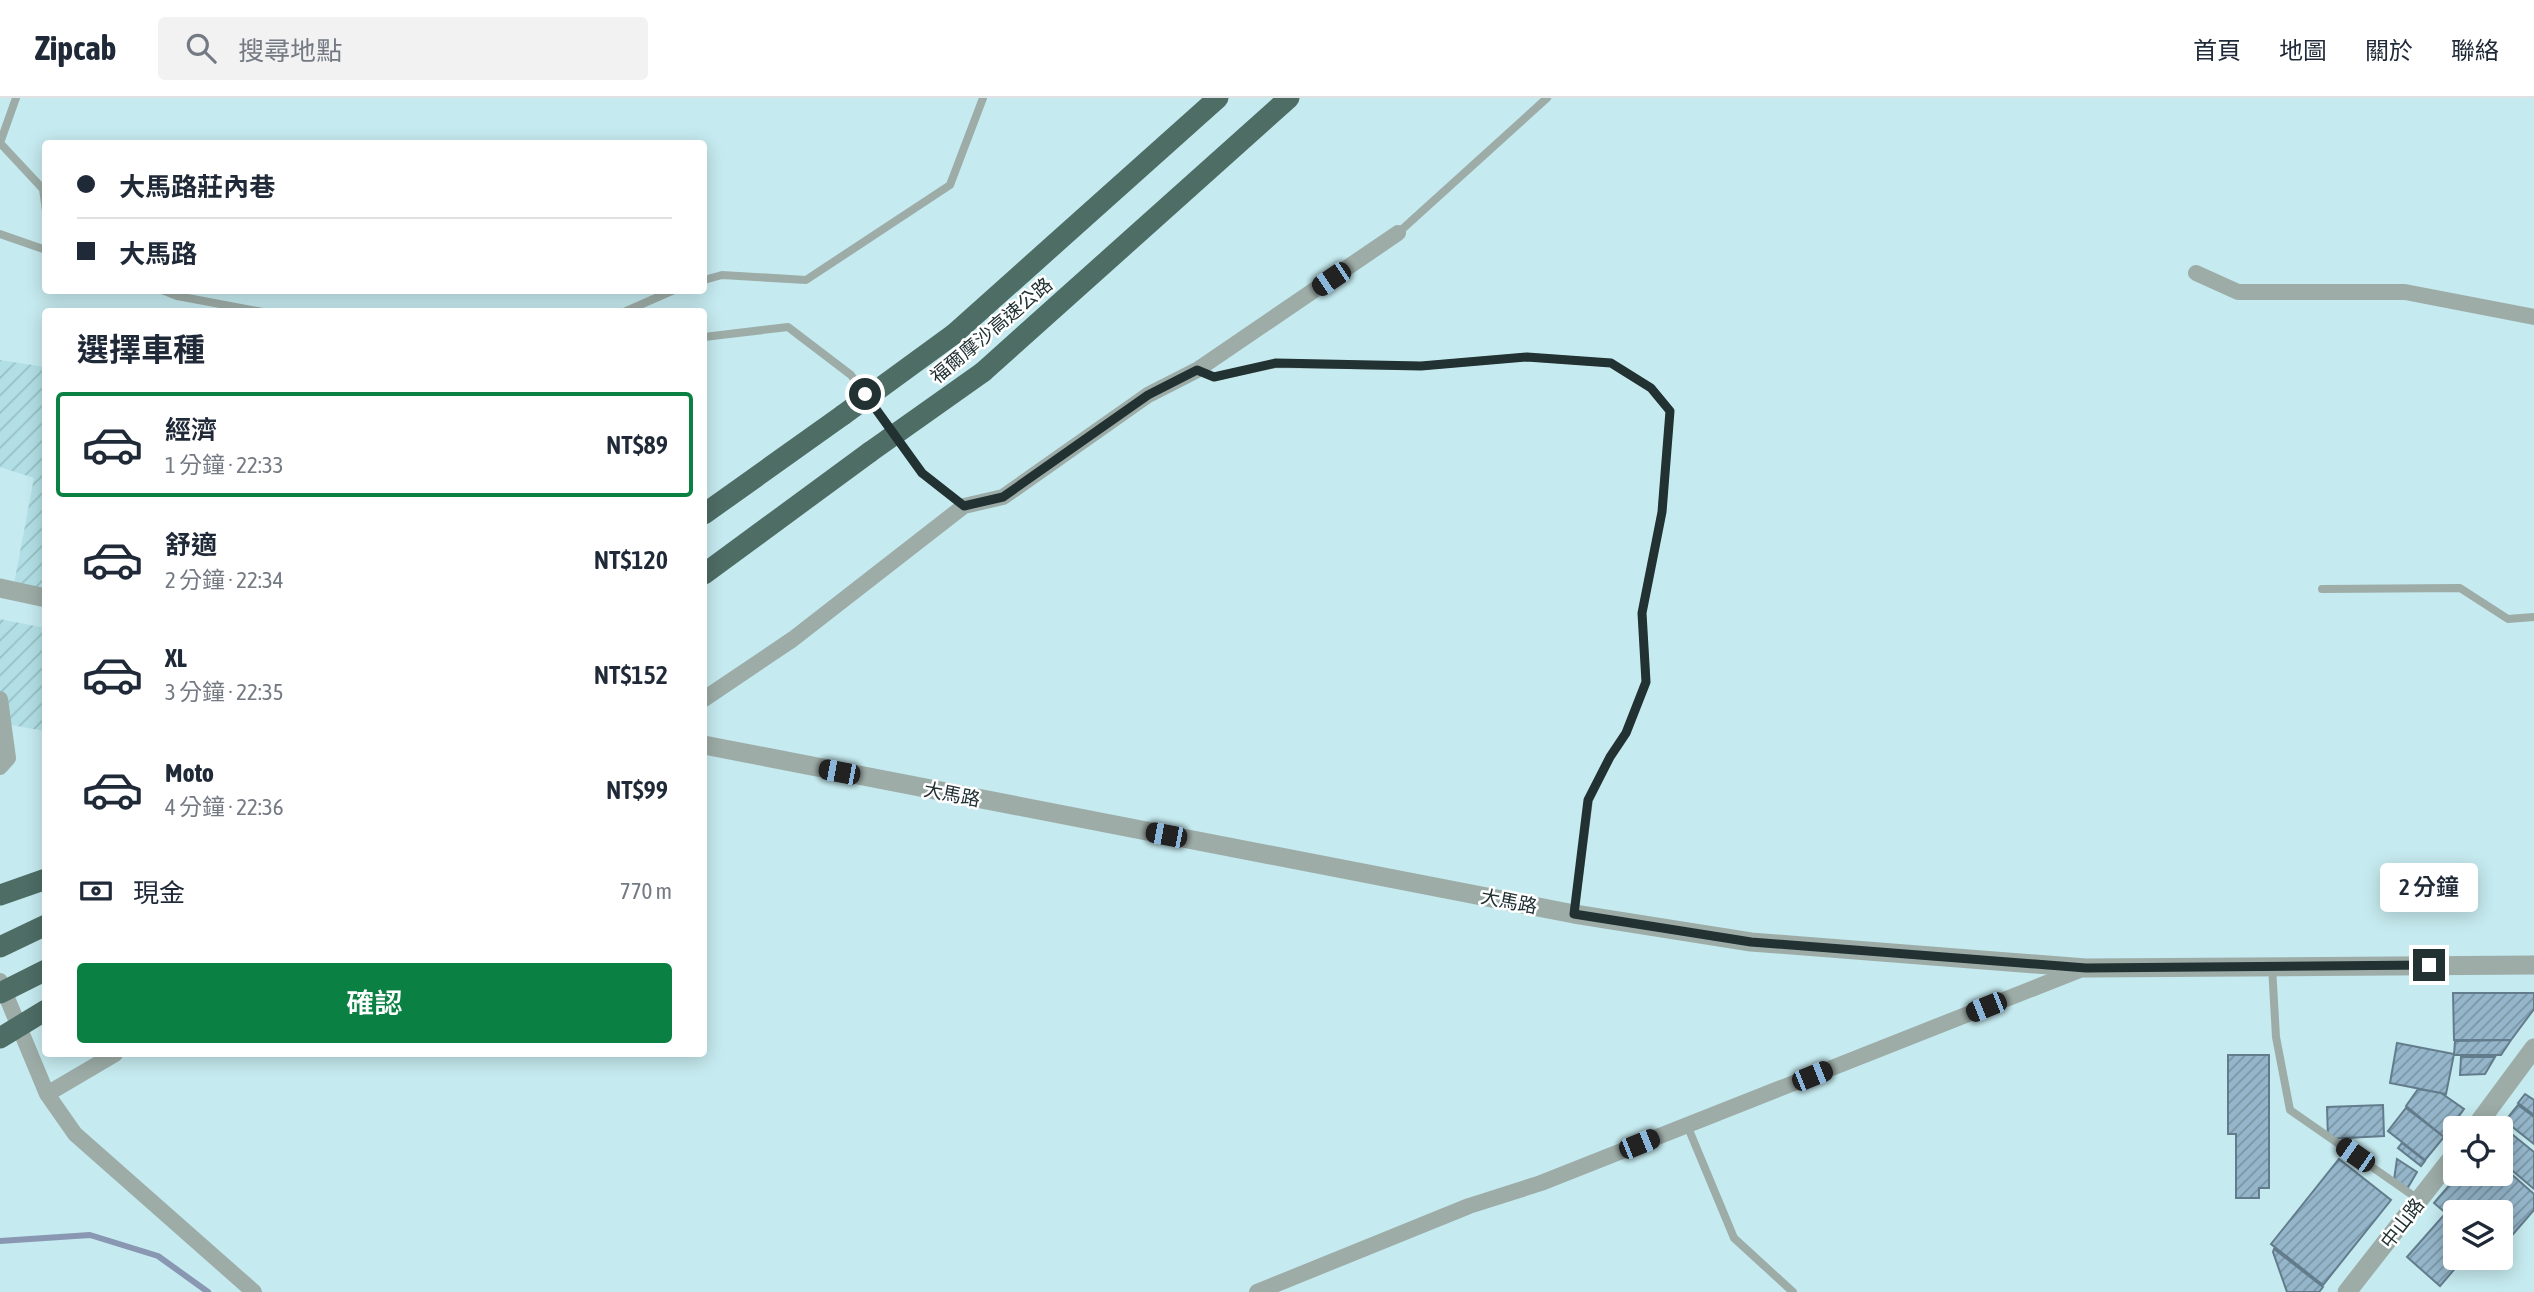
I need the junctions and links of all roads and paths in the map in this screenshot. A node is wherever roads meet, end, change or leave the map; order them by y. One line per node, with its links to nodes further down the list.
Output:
1 (16, 98): 6 (lane)
2 (983, 98): 11 (lane)
3 (1219, 98): 20 (highway, 福爾摩沙高速公路, bridge)
4 (1289, 98): 21 (highway, 福爾摩沙高速公路, bridge)
5 (1547, 98): 7 (lane)
6 (42, 188)
7 (1398, 233): 18 (street)
8 (0, 234): 9 (lane)
9 (42, 249)
10 (2196, 273): 16 (street)
11 (707, 279)
12 (172, 294): 14 (lane)
13 (665, 294): 15 (lane)
14 (242, 308)
15 (633, 308)
16 (2534, 317)
17 (707, 337): 19 (lane)
18 (1197, 370): 19 (street); 32 (lane)
19 (964, 506): 26 (street)
20 (707, 512)
21 (707, 571)
22 (0, 588): 24 (street)
23 (2322, 589): 25 (lane)
24 (42, 597)
25 (2534, 617)
26 (707, 697)
27 (0, 699): 29 (street)
28 (707, 747): 32 (street, 大馬路)
29 (0, 767)
30 (42, 880): 31 (highway)
31 (0, 895)
32 (1574, 914): 37 (street, 大馬路)
33 (42, 927): 34 (highway)
34 (0, 947)
35 (2534, 965): 36 (street, 大馬路)
36 (2272, 966): 37 (street, 大馬路); 49 (lane)
37 (2086, 968): 47 (street)
38 (42, 972): 40 (highway, bridge)
39 (0, 981): 45 (street)
40 (0, 993)
41 (42, 1012): 42 (highway, bridge)
42 (0, 1038)
43 (2534, 1048): 46 (street)
44 (110, 1057): 45 (street)
45 (47, 1094): 50 (street)
46 (2484, 1116)
47 (1687, 1125): 51 (street); 52 (lane)
48 (2443, 1170): 49 (street, 中山路)
49 (2420, 1200): 53 (street, 中山路)
50 (254, 1292)
51 (1257, 1292)
52 (1793, 1292)
53 (2347, 1292)

